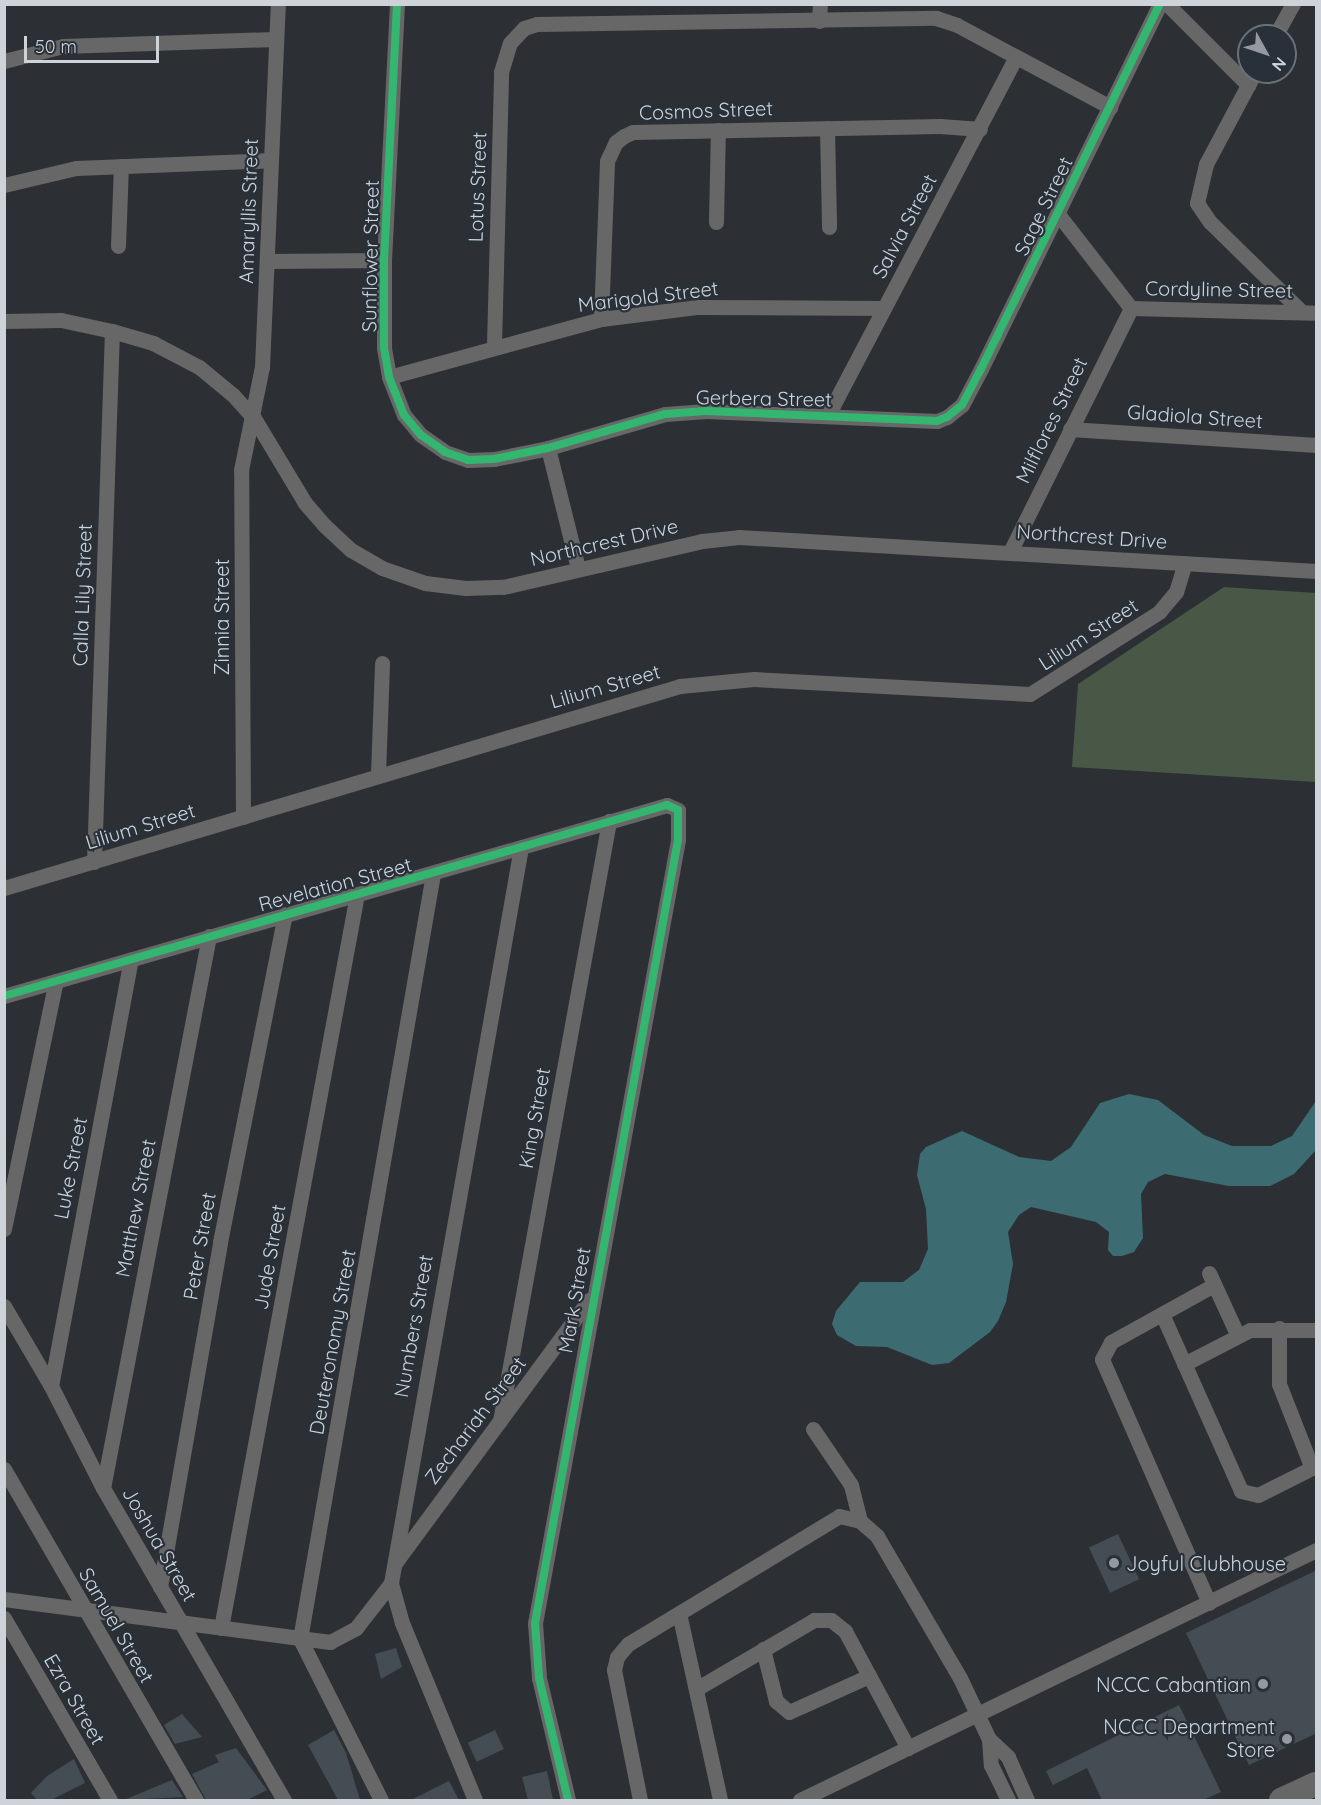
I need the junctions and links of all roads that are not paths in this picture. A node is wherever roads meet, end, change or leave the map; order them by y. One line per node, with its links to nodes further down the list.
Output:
1 (278, 4): 9 (street, Amaryllis Street)
2 (397, 4): 25 (street, Sunflower Street)
3 (820, 4): 7 (street)
4 (1160, 4): 14 (street, Sage Street)
5 (1167, 4): 12 (street)
6 (1293, 4): 8 (street)
7 (819, 21): 10 (street); 33 (street, Lotus Street)
8 (1282, 24)
9 (276, 39): 11 (street); 18 (street, Amaryllis Street)
10 (1016, 57): 14 (street); 16 (street, Salvia Street)
11 (4, 61)
12 (1237, 66)
13 (1249, 84): 29 (street)
14 (1110, 107): 21 (street, Sage Street)
15 (826, 128): 16 (street, Cosmos Street); 17 (street, Cosmos Street); 23 (street)
16 (980, 129): 27 (street, Salvia Street)
17 (718, 130): 22 (street); 30 (street, Cosmos Street)
18 (271, 160): 19 (street); 26 (street, Amaryllis Street)
19 (121, 166): 20 (street); 24 (street)
20 (4, 185)
21 (1058, 214): 28 (street, Cordyline Street); 36 (street, Sage Street)
22 (716, 222)
23 (829, 227)
24 (118, 246)
25 (384, 260): 26 (street); 34 (street, Sunflower Street)
26 (267, 261): 37 (street, Amaryllis Street)
27 (884, 308): 30 (street, Marigold Street); 35 (street, Salvia Street)
28 (1131, 308): 29 (street, Cordyline Street); 38 (street, Milflores Street)
29 (1309, 312)
30 (600, 319): 33 (street, Marigold Street)
31 (4, 321): 32 (street, Northcrest Drive)
32 (112, 331): 37 (street, Northcrest Drive); 51 (street, Calla Lily Street)
33 (494, 345): 34 (street, Marigold Street)
34 (389, 377): 40 (street, Sunflower Street)
35 (828, 415): 36 (street, Gerbera Street); 40 (street, Gerbera Street)
36 (948, 417)
37 (254, 418): 43 (street, Northcrest Drive); 48 (street, Zinnia Street)
38 (1070, 429): 39 (street, Gladiola Street); 41 (street, Milflores Street)
39 (1317, 445)
40 (548, 448): 43 (street)
41 (1010, 552): 42 (street, Northcrest Drive); 43 (street, Northcrest Drive)
42 (1185, 563): 44 (street, Northcrest Drive); 46 (street, Lilium Street)
43 (578, 568)
44 (1317, 571)
45 (382, 663): 46 (street)
46 (378, 774): 48 (street, Lilium Street)
47 (675, 806): 49 (street, Revelation Street); 61 (street, Mark Street)
48 (243, 817): 51 (street, Lilium Street)
49 (609, 821): 50 (street, Revelation Street); 69 (street, King Street)
50 (521, 847): 52 (street, Revelation Street); 76 (street, Numbers Street)
51 (94, 862): 53 (street, Lilium Street)
52 (433, 874): 54 (street, Revelation Street); 86 (street, Deuteronomy Street)
53 (4, 888)
54 (357, 894): 55 (street, Revelation Street); 85 (street, Jude Street)
55 (285, 914): 56 (street, Revelation Street); 78 (street, Peter Street)
56 (209, 936): 57 (street, Revelation Street); 73 (street, Matthew Street)
57 (131, 959): 58 (street, Revelation Street); 68 (street, Luke Street)
58 (56, 981): 59 (street, Revelation Street); 60 (street)
59 (4, 996)
60 (4, 1229)
61 (591, 1298): 69 (street, Zechariah Street); 99 (street, Mark Street)
62 (4, 1306): 68 (street, Joshua Street)
63 (1162, 1314): 66 (street); 67 (street); 80 (street)
64 (1279, 1328): 65 (street); 66 (street); 71 (street)
65 (1317, 1330)
66 (1237, 1334): 67 (street)
67 (1184, 1364): 71 (street)
68 (51, 1386): 73 (street, Joshua Street)
69 (500, 1421): 76 (street, Zechariah Street)
70 (813, 1429): 74 (street)
71 (1314, 1467)
72 (4, 1469): 81 (street, Samuel Street)
73 (103, 1488): 78 (street, Joshua Street)
74 (860, 1521): 82 (street); 90 (street)
75 (1317, 1550): 80 (street)
76 (392, 1566): 77 (street, Numbers Street)
77 (391, 1583): 86 (street); 98 (street, Numbers Street)
78 (160, 1587): 84 (street, Joshua Street)
79 (4, 1599): 81 (street)
80 (1209, 1603): 90 (street)
81 (83, 1609): 84 (street); 95 (street, Samuel Street)
82 (679, 1612): 89 (street); 100 (street)
83 (4, 1618): 94 (street, Ezra Street)
84 (182, 1623): 85 (street); 96 (street, Joshua Street)
85 (221, 1628): 86 (street)
86 (300, 1640): 97 (street)
87 (763, 1649): 88 (street); 88 (street); 89 (street)
88 (869, 1676): 92 (street)
89 (696, 1689): 101 (street)
90 (977, 1714): 91 (street); 92 (street)
91 (989, 1739): 103 (street); 104 (street)
92 (908, 1748): 102 (street)
93 (1317, 1784): 105 (main road)
94 (110, 1800)
95 (196, 1800)
96 (284, 1800)
97 (381, 1800)
98 (475, 1800)
99 (568, 1800)
100 (640, 1800)
101 (720, 1800)
102 (800, 1800)
103 (1008, 1800)
104 (1026, 1800)
105 (1281, 1800)

